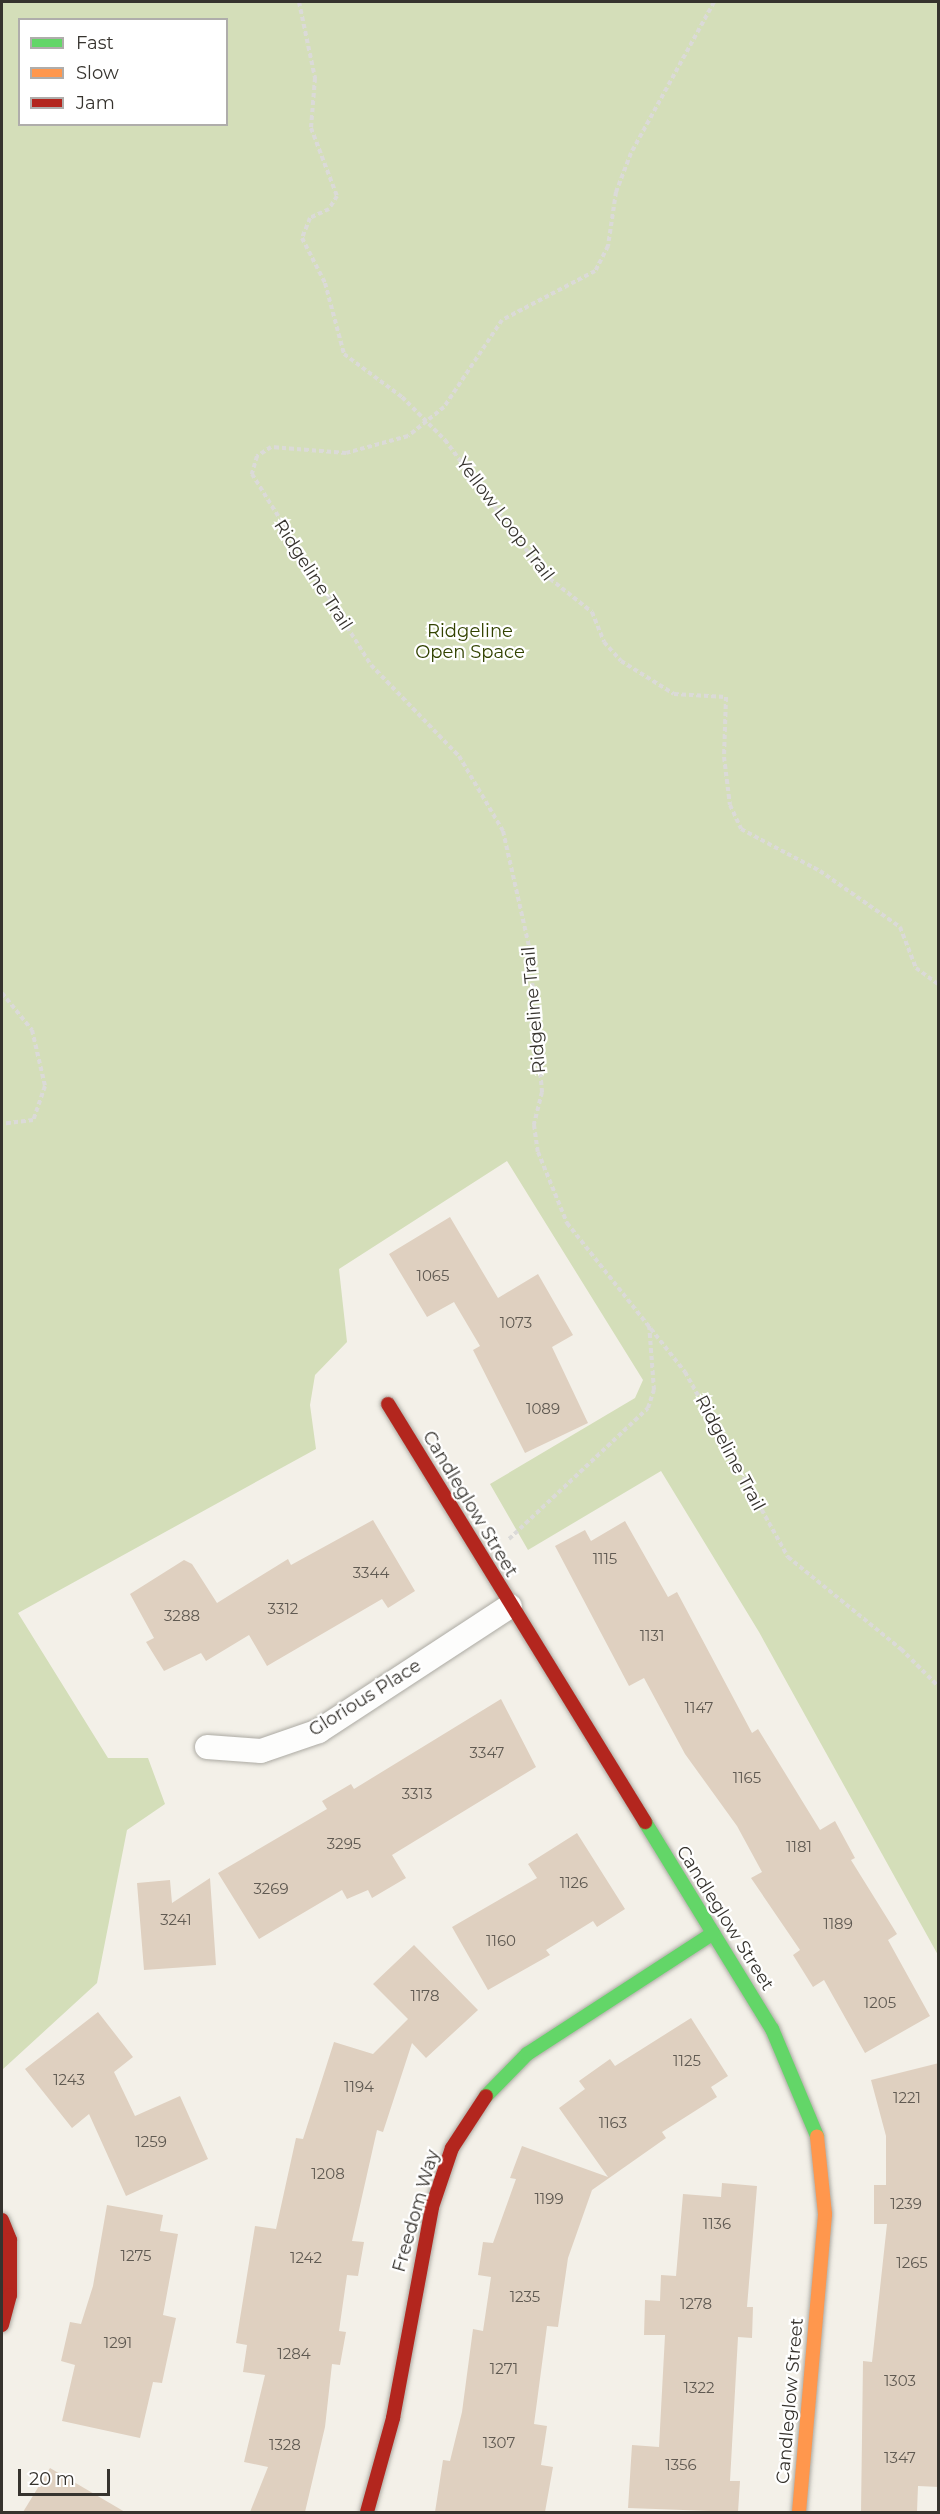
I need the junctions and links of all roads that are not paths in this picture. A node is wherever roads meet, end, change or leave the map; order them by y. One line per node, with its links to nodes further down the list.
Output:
1 (388, 1404): 2 (street, Candleglow Street)
2 (510, 1606): 3 (street, Glorious Place); 4 (street, Candleglow Street)
3 (207, 1747)
4 (713, 1933): 7 (street, Freedom Way); 8 (street, Candleglow Street)
5 (2, 2220): 6 (street)
6 (2, 2325)
7 (367, 2512)
8 (799, 2512)

